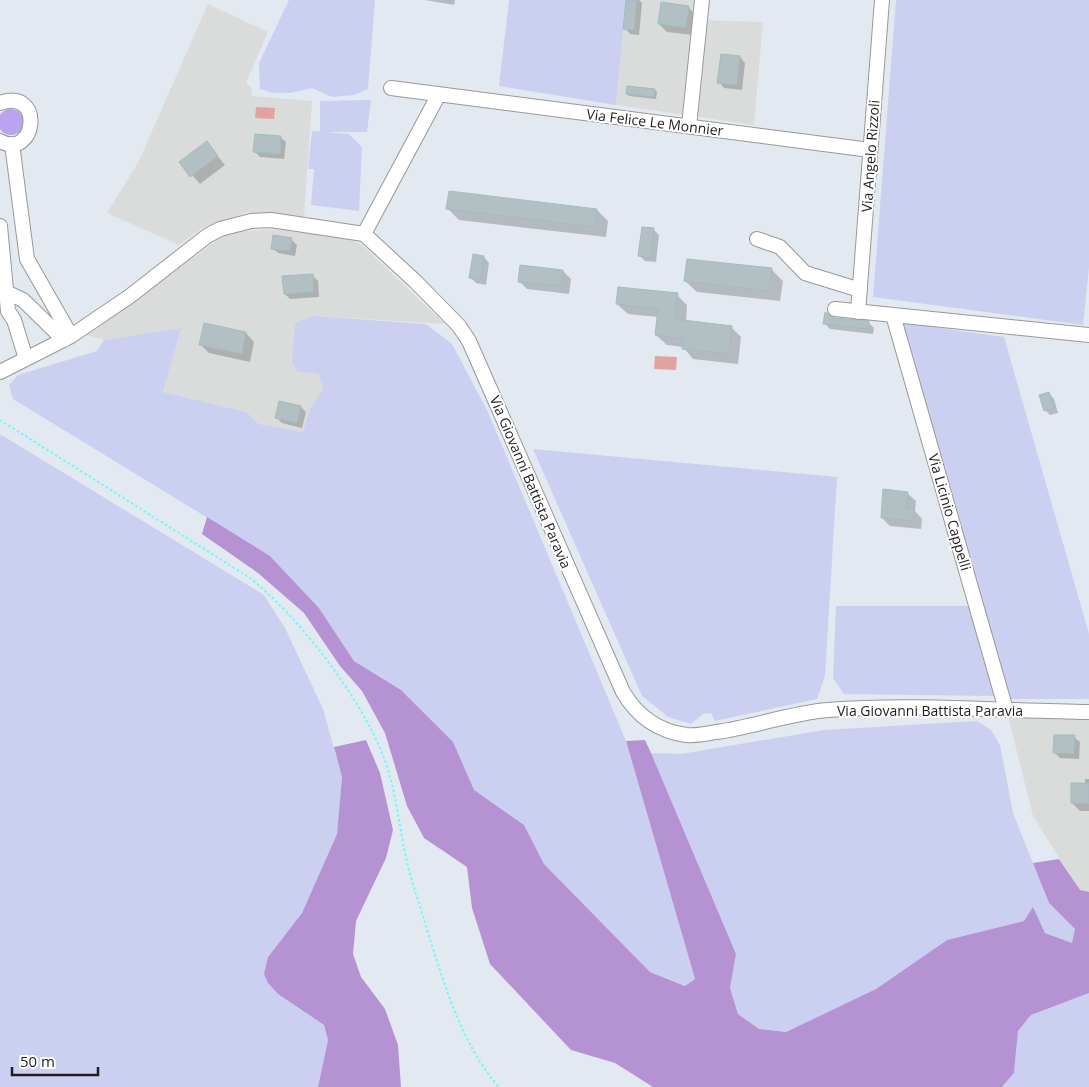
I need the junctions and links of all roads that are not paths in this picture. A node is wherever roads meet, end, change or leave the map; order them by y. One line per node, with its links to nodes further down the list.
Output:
1 (702, 0): 6 (street)
2 (882, 0): 8 (street, Via Angelo Rizzoli)
3 (391, 88): 4 (street, Via Felice Le Monnier)
4 (439, 94): 6 (street, Via Felice Le Monnier); 10 (street)
5 (0, 103): 7 (street)
6 (689, 126): 8 (street, Via Felice Le Monnier)
7 (6, 142): 18 (street)
8 (870, 150): 12 (street, Via Angelo Rizzoli)
9 (0, 226): 13 (street)
10 (364, 234): 18 (street); 21 (street, Via Giovanni Battista Paravia)
11 (757, 239): 12 (street)
12 (860, 290): 15 (street, Via Angelo Rizzoli)
13 (6, 292): 18 (street); 19 (street)
14 (835, 310): 15 (street)
15 (858, 312): 16 (street)
16 (893, 315): 17 (street); 21 (street, Via Licinio Cappelli)
17 (1089, 335)
18 (68, 338): 19 (street)
19 (26, 359): 20 (street)
20 (0, 372)
21 (1006, 710): 22 (street, Via Giovanni Battista Paravia)
22 (1089, 712)

